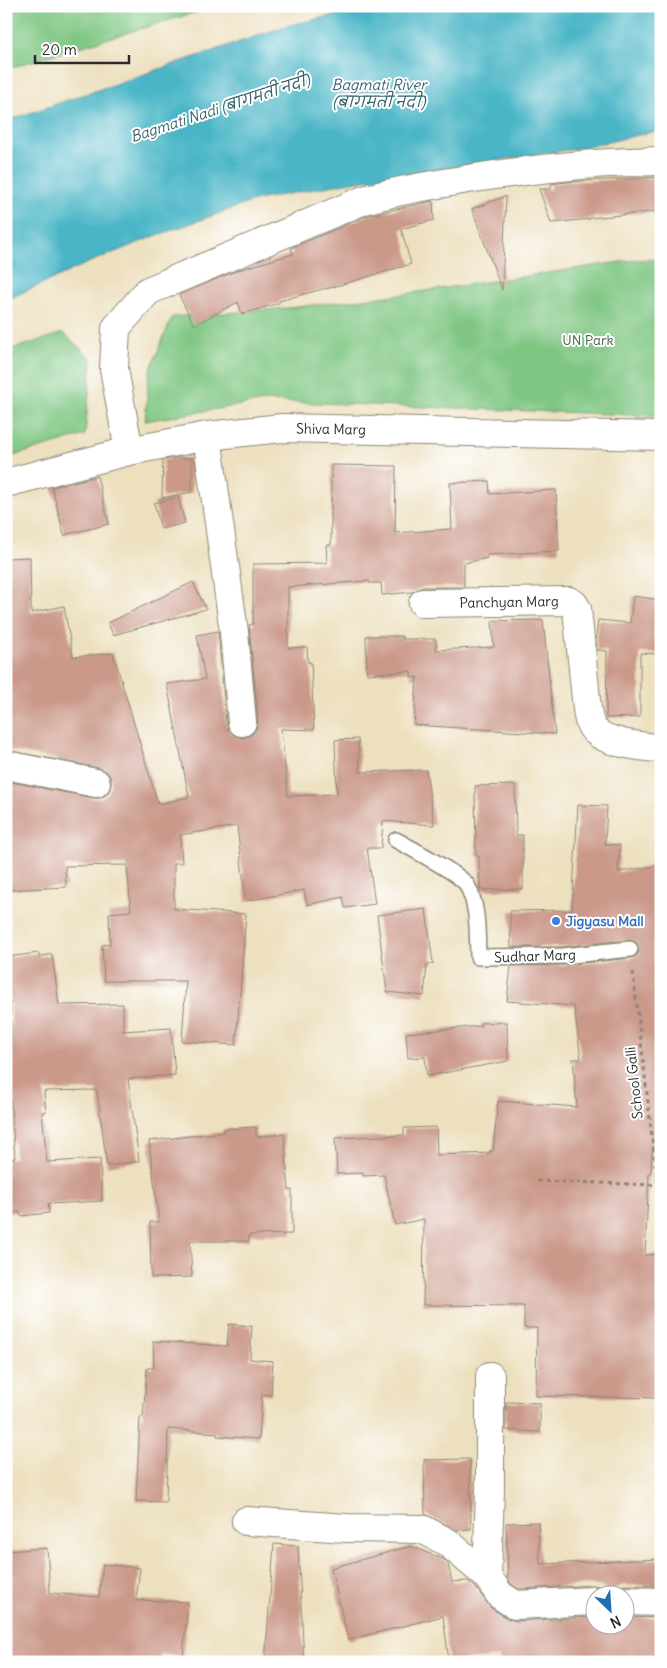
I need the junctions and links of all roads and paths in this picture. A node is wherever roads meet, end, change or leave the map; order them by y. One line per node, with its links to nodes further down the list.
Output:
1 (661, 161): 4 (street)
2 (207, 436): 3 (street, Shiva Marg); 4 (street, Shiva Marg); 7 (street)
3 (661, 436)
4 (130, 451): 5 (street, Shiva Marg)
5 (6, 483)
6 (423, 603): 8 (street, Panchyan Marg)
7 (242, 722)
8 (661, 749)
9 (6, 765): 10 (street)
10 (96, 783)
11 (396, 840): 12 (lane, Sudhar Marg)
12 (630, 949): 14 (path, School Galli)
13 (537, 1181): 14 (path)
14 (657, 1185): 15 (path, School Galli)
15 (661, 1215)
16 (490, 1376): 18 (street)
17 (246, 1521): 18 (street)
18 (487, 1576): 20 (street)
19 (634, 1601): 21 (street)
20 (584, 1602)
21 (661, 1602)

